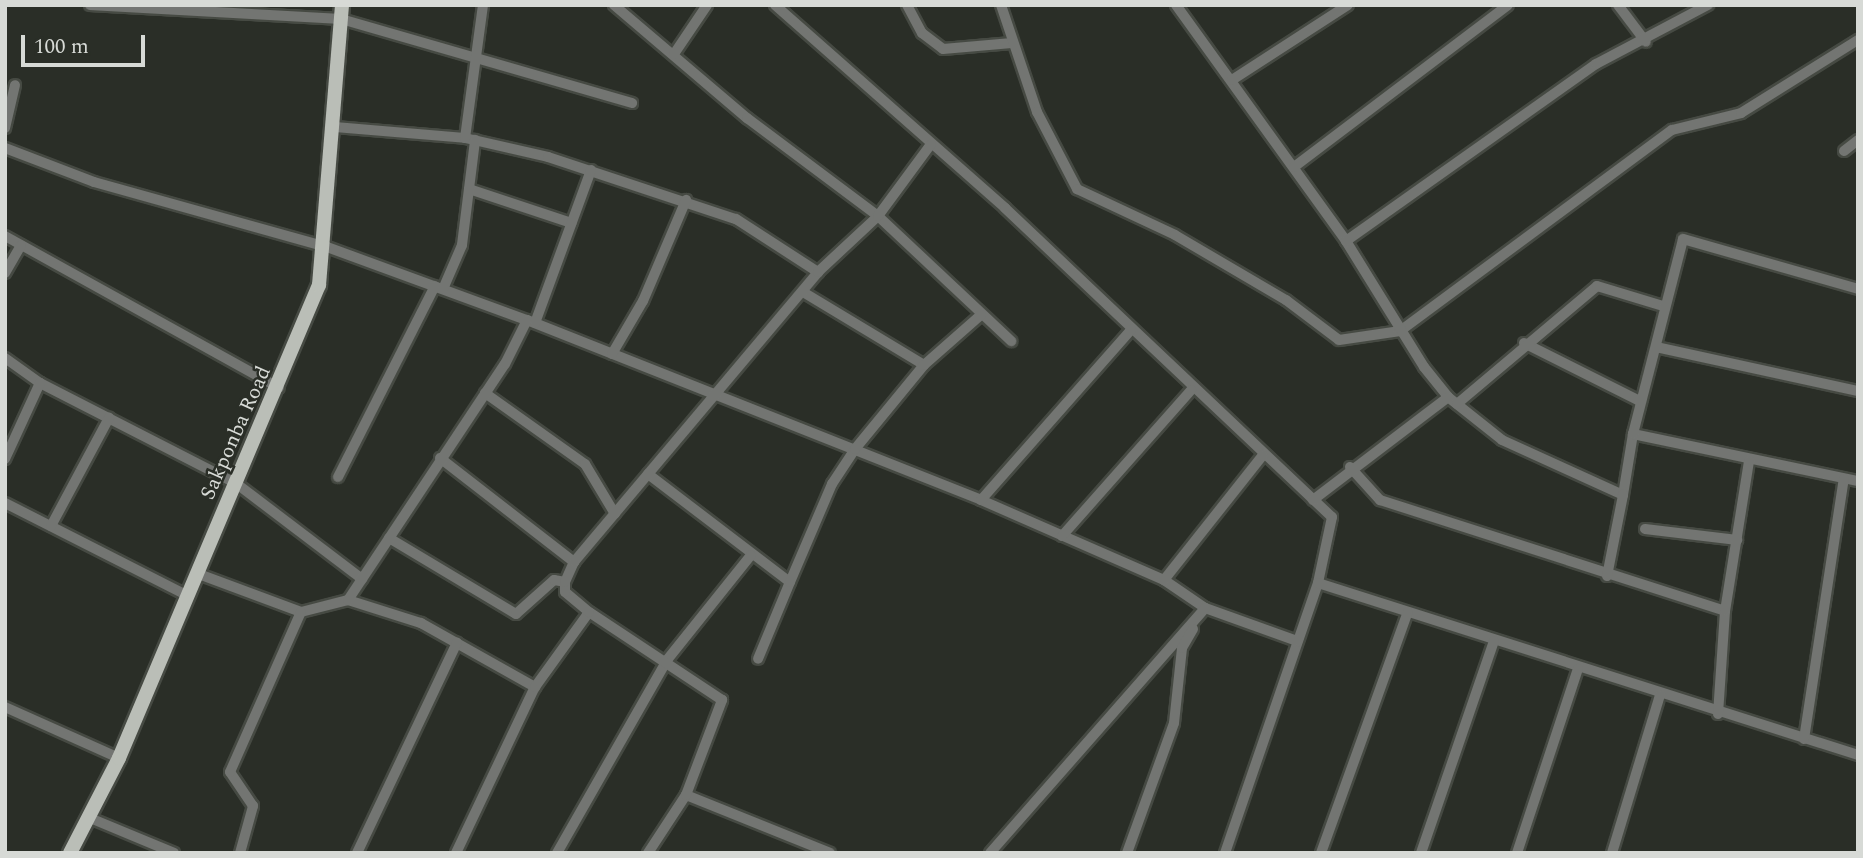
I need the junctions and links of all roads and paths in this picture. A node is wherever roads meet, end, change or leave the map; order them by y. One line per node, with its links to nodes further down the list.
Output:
1 (90, 5): 13 (street)
2 (483, 5): 17 (street)
3 (614, 5): 18 (street)
4 (707, 5): 18 (street)
5 (775, 5): 26 (street)
6 (907, 5): 16 (street)
7 (1001, 5): 16 (street)
8 (1348, 5): 19 (street)
9 (1508, 5): 29 (street)
10 (1618, 5): 15 (street)
11 (1708, 5): 15 (street)
12 (1180, 7): 19 (street)
13 (342, 12): 17 (street); 22 (main road, Sakponba Road)
14 (1858, 40): 48 (street)
15 (1646, 42): 36 (street)
16 (1012, 43): 48 (street)
17 (473, 54): 21 (street); 24 (street)
18 (674, 54): 33 (street)
19 (1231, 80): 29 (street)
20 (15, 85): 23 (street)
21 (632, 103)
22 (335, 127): 24 (street); 38 (main road, Sakponba Road)
23 (5, 128)
24 (470, 139): 30 (street); 31 (street)
25 (1858, 140): 28 (street)
26 (931, 144): 33 (street); 47 (street)
27 (5, 148): 38 (street)
28 (1844, 151)
29 (1294, 167): 36 (street)
30 (590, 170): 32 (street); 34 (street)
31 (469, 189): 34 (street); 41 (street)
32 (687, 200): 40 (street); 52 (street)
33 (878, 216): 40 (street); 45 (street)
34 (571, 223): 46 (street)
35 (5, 236): 37 (street)
36 (1346, 241): 48 (street)
37 (21, 245): 39 (street); 56 (street)
38 (327, 247): 41 (street); 56 (main road, Sakponba Road)
39 (5, 272)
40 (818, 272): 43 (street)
41 (439, 288): 46 (street); 72 (street)
42 (1858, 289): 44 (street)
43 (803, 292): 54 (street); 60 (street)
44 (1663, 306): 50 (street); 51 (street)
45 (981, 315): 49 (street); 54 (street)
46 (531, 322): 52 (street); 59 (street)
47 (1131, 330): 57 (street); 77 (street)
48 (1400, 331): 61 (street)
49 (1011, 341)
50 (1524, 343): 61 (street); 62 (street)
51 (1656, 347): 58 (street); 62 (street)
52 (612, 354): 60 (street)
53 (5, 358): 55 (street)
54 (924, 365): 65 (street)
55 (40, 383): 63 (street); 67 (street)
56 (279, 388): 75 (main road, Sakponba Road)
57 (1191, 390): 66 (street); 83 (street)
58 (1858, 391)
59 (485, 393): 68 (street); 80 (street)
60 (714, 395): 65 (street); 71 (street)
61 (1452, 400): 70 (street); 76 (street)
62 (1640, 401): 64 (street)
63 (109, 418): 75 (street); 81 (street)
64 (1633, 434): 69 (street); 76 (street)
65 (855, 449): 77 (street); 93 (street)
66 (1263, 455): 78 (street); 91 (street)
67 (5, 458)
68 (440, 458): 84 (street); 87 (street)
69 (1749, 461): 73 (street); 85 (street)
70 (1350, 467): 78 (street); 89 (street)
71 (648, 474): 80 (street); 86 (street)
72 (338, 477)
73 (1844, 479): 74 (street); 112 (street)
74 (1858, 481)
75 (237, 484): 88 (main road, Sakponba Road); 90 (street)
76 (1623, 495): 89 (street)
77 (981, 500): 83 (street)
78 (1313, 500): 94 (street)
79 (5, 503): 81 (street)
80 (615, 514): 87 (street)
81 (51, 526): 95 (street)
82 (1645, 529): 85 (street)
83 (1062, 536): 91 (street)
84 (388, 538): 90 (street); 92 (street)
85 (1737, 540): 98 (street)
86 (751, 555): 93 (street); 106 (street)
87 (575, 562): 92 (street)
88 (196, 573): 95 (main road, Sakponba Road); 99 (street)
89 (1607, 576): 98 (street)
90 (362, 579): 96 (street)
91 (1164, 580): 97 (street)
92 (565, 582): 100 (street)
93 (790, 582): 105 (street)
94 (1318, 583): 101 (street); 102 (street)
95 (186, 595): 114 (main road, Sakponba Road)
96 (348, 600): 99 (street); 104 (street)
97 (1205, 608): 102 (street); 125 (street); 126 (street)
98 (1725, 611): 111 (street)
99 (301, 612): 120 (street)
100 (589, 612): 106 (street); 108 (street)
101 (1408, 612): 103 (street); 128 (street)
102 (1297, 641): 127 (street)
103 (1494, 641): 107 (street); 129 (street)
104 (457, 642): 108 (street); 121 (street)
105 (758, 659)
106 (667, 660): 115 (street); 123 (street)
107 (1578, 669): 109 (street); 130 (street)
108 (534, 687): 122 (street)
109 (1660, 695): 111 (street); 131 (street)
110 (6, 709): 114 (street)
111 (1718, 714): 112 (street)
112 (1804, 739): 113 (street)
113 (1858, 755)
114 (119, 758): 116 (main road, Sakponba Road)
115 (686, 795): 117 (street); 124 (street)
116 (90, 818): 118 (main road, Sakponba Road); 119 (street)
117 (825, 852)
118 (70, 853)
119 (174, 853)
120 (240, 853)
121 (357, 853)
122 (456, 853)
123 (557, 853)
124 (648, 853)
125 (990, 853)
126 (1127, 853)
127 (1225, 853)
128 (1321, 853)
129 (1422, 853)
130 (1517, 853)
131 (1612, 853)

